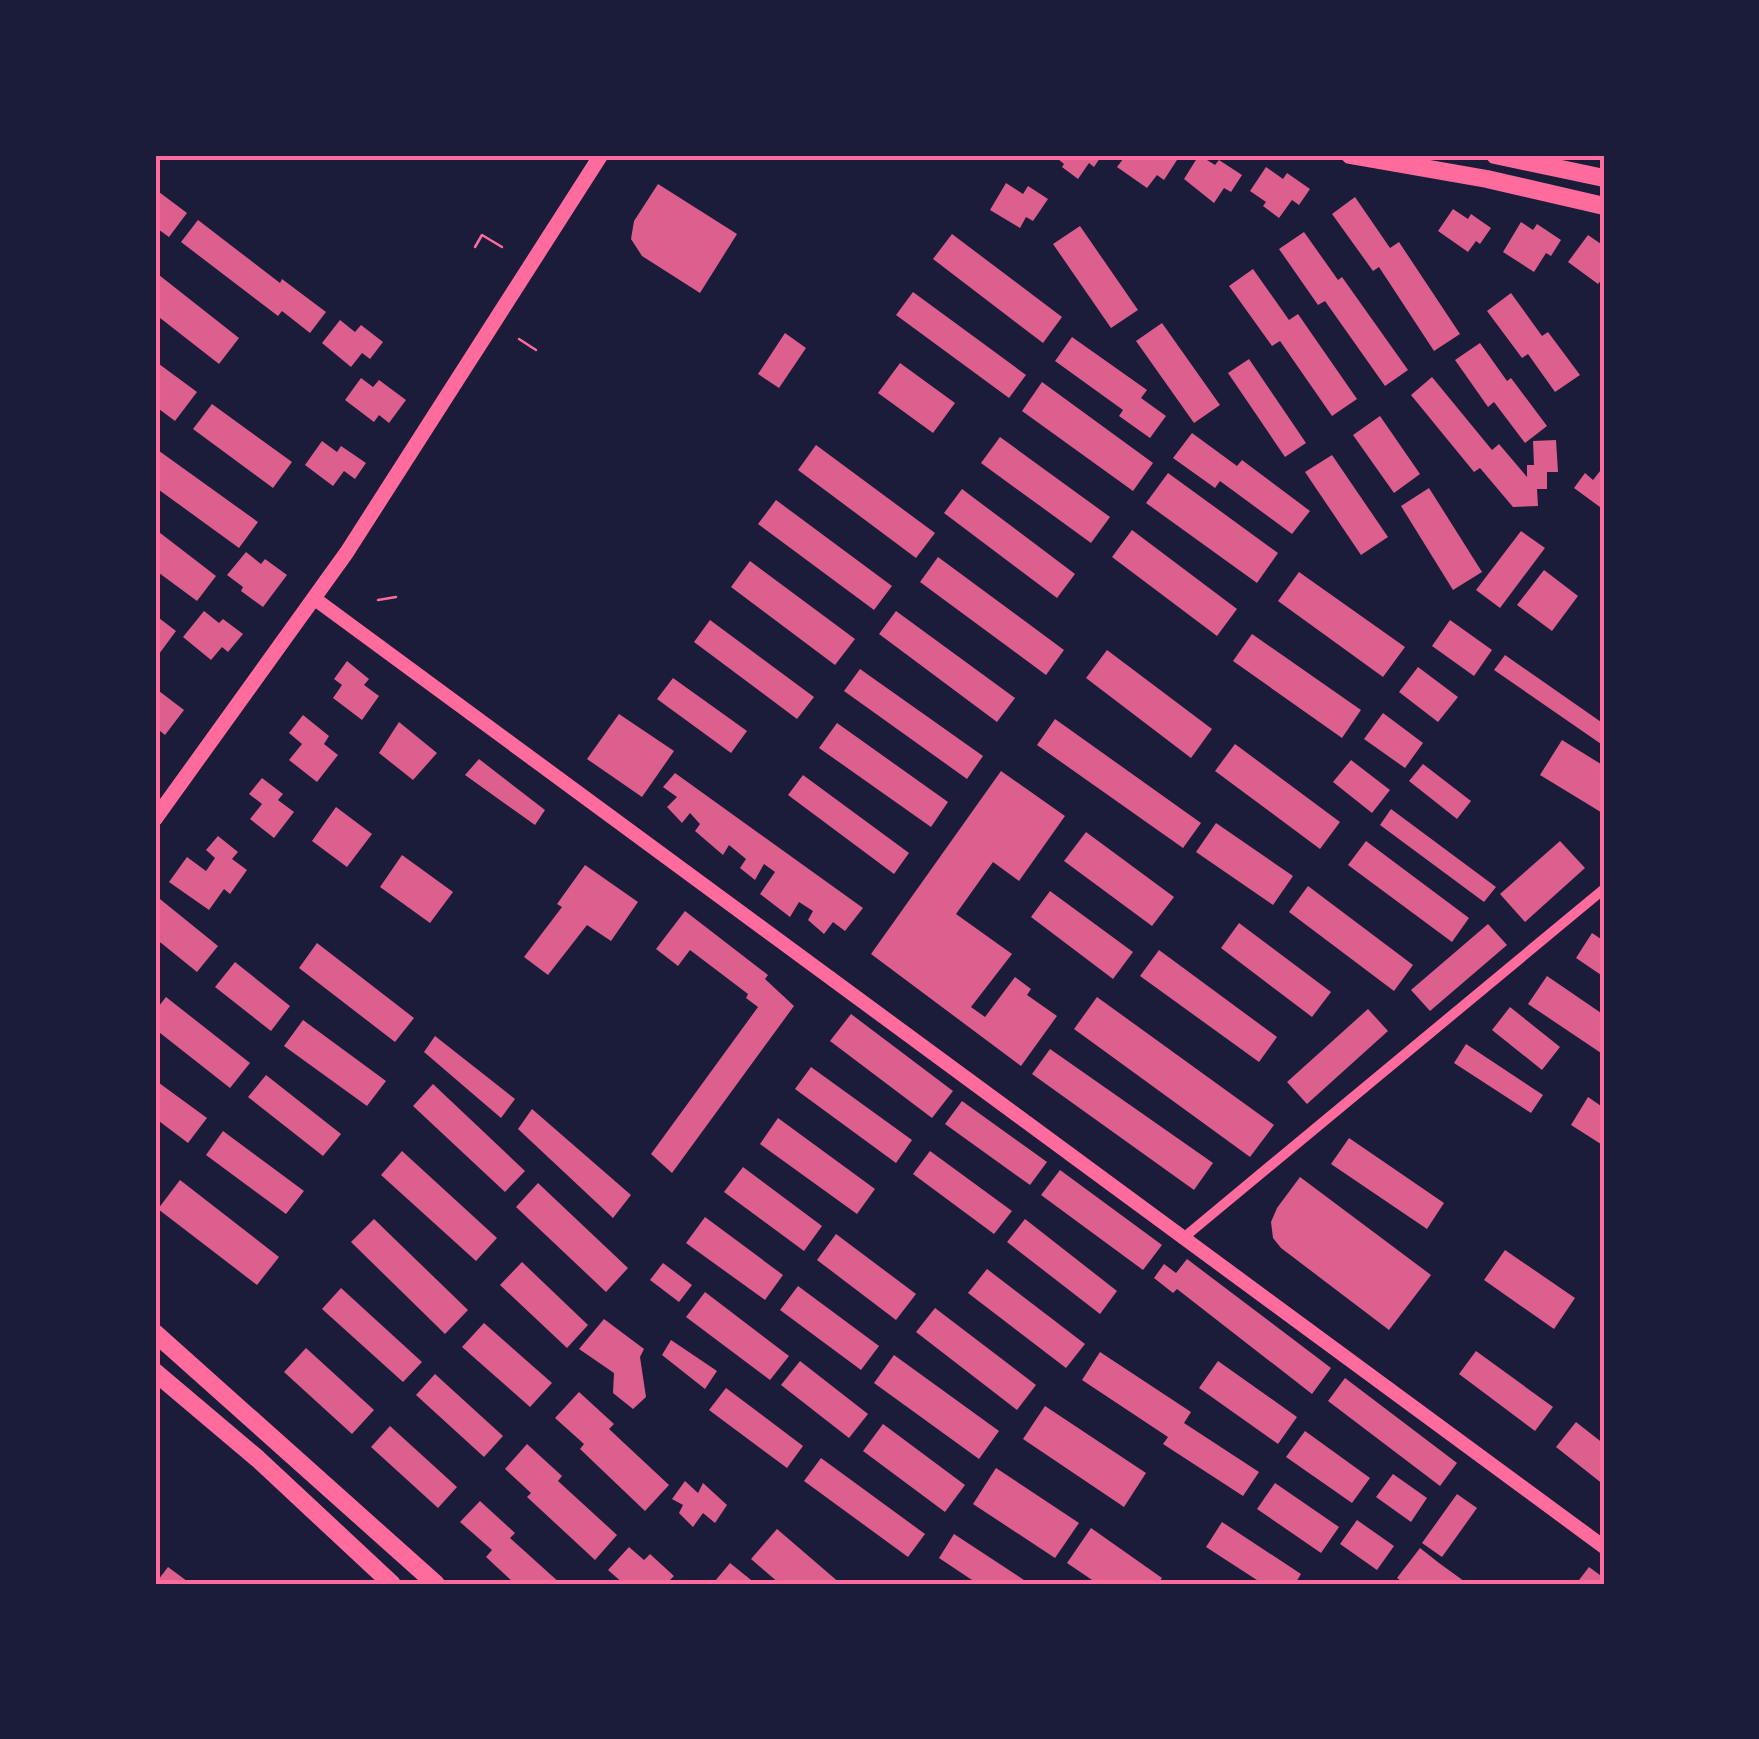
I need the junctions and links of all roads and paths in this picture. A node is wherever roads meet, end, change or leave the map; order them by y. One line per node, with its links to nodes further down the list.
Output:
1 (601, 155): 11 (main road)
2 (1350, 155): 5 (main road)
3 (1495, 155): 4 (main road)
4 (1604, 178)
5 (1604, 206)
6 (502, 246): 7 (path)
7 (475, 248)
8 (519, 339): 9 (path)
9 (536, 350)
10 (396, 597): 12 (path)
11 (315, 599): 13 (main road); 15 (street)
12 (378, 600)
13 (155, 818)
14 (1604, 889): 15 (street)
15 (1182, 1239): 18 (street)
16 (155, 1333): 20 (main road)
17 (155, 1372): 19 (main road)
18 (1604, 1546)
19 (392, 1584)
20 (436, 1584)

